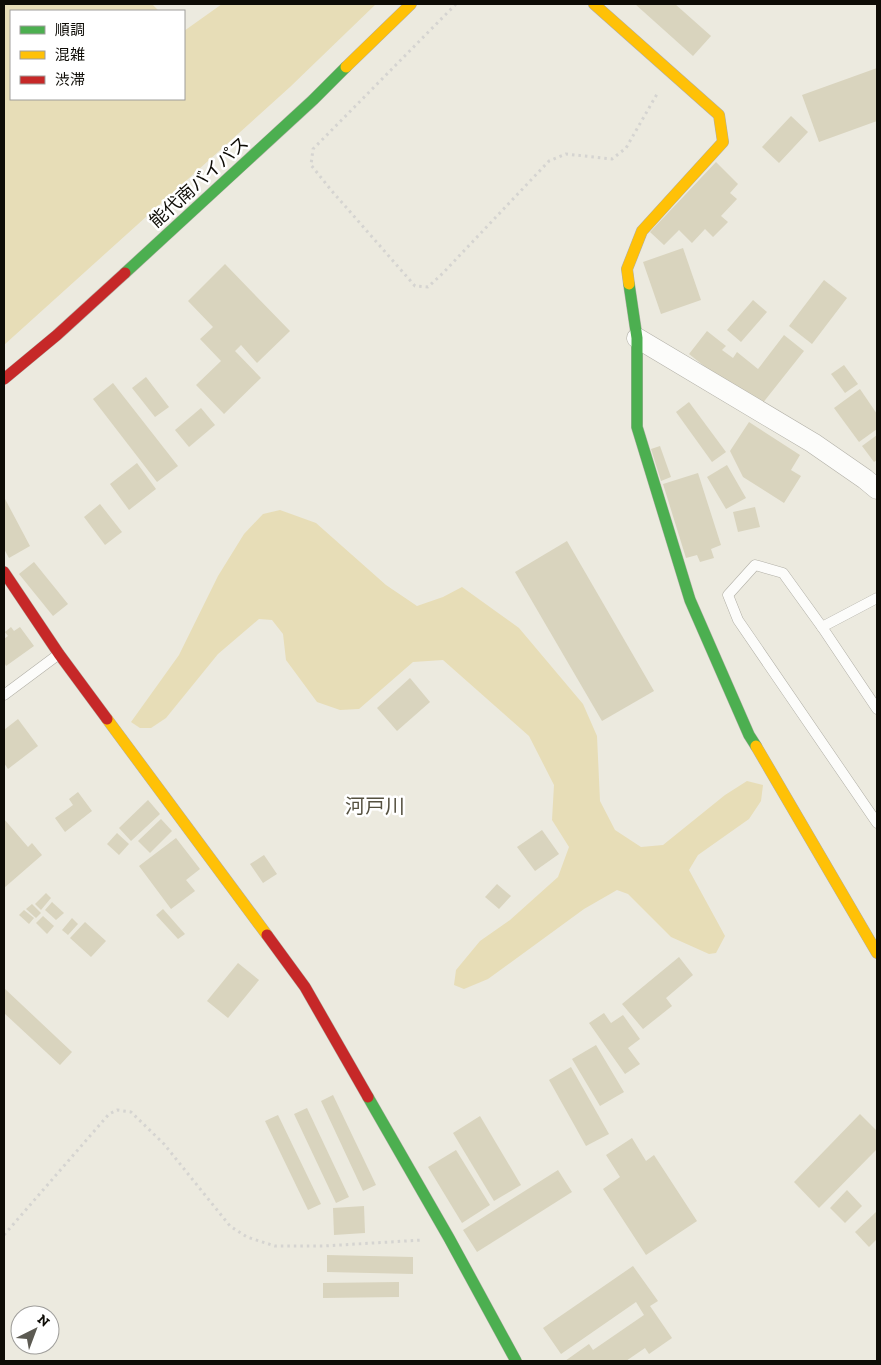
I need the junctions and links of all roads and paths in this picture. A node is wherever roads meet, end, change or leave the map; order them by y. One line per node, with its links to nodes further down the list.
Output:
1 (411, 4): 6 (main road, 能代南バイパス)
2 (456, 4): 4 (path)
3 (594, 4): 4 (main road)
4 (670, 72): 5 (main road)
5 (636, 338): 7 (street); 15 (main road)
6 (4, 379)
7 (873, 480)
8 (4, 572): 11 (main road)
9 (877, 598): 10 (lane)
10 (822, 627): 13 (lane); 14 (lane)
11 (58, 654): 12 (lane); 17 (main road)
12 (4, 695)
13 (877, 709)
14 (877, 823)
15 (877, 953)
16 (4, 1235): 17 (path)
17 (449, 1238): 18 (main road)
18 (516, 1361)

